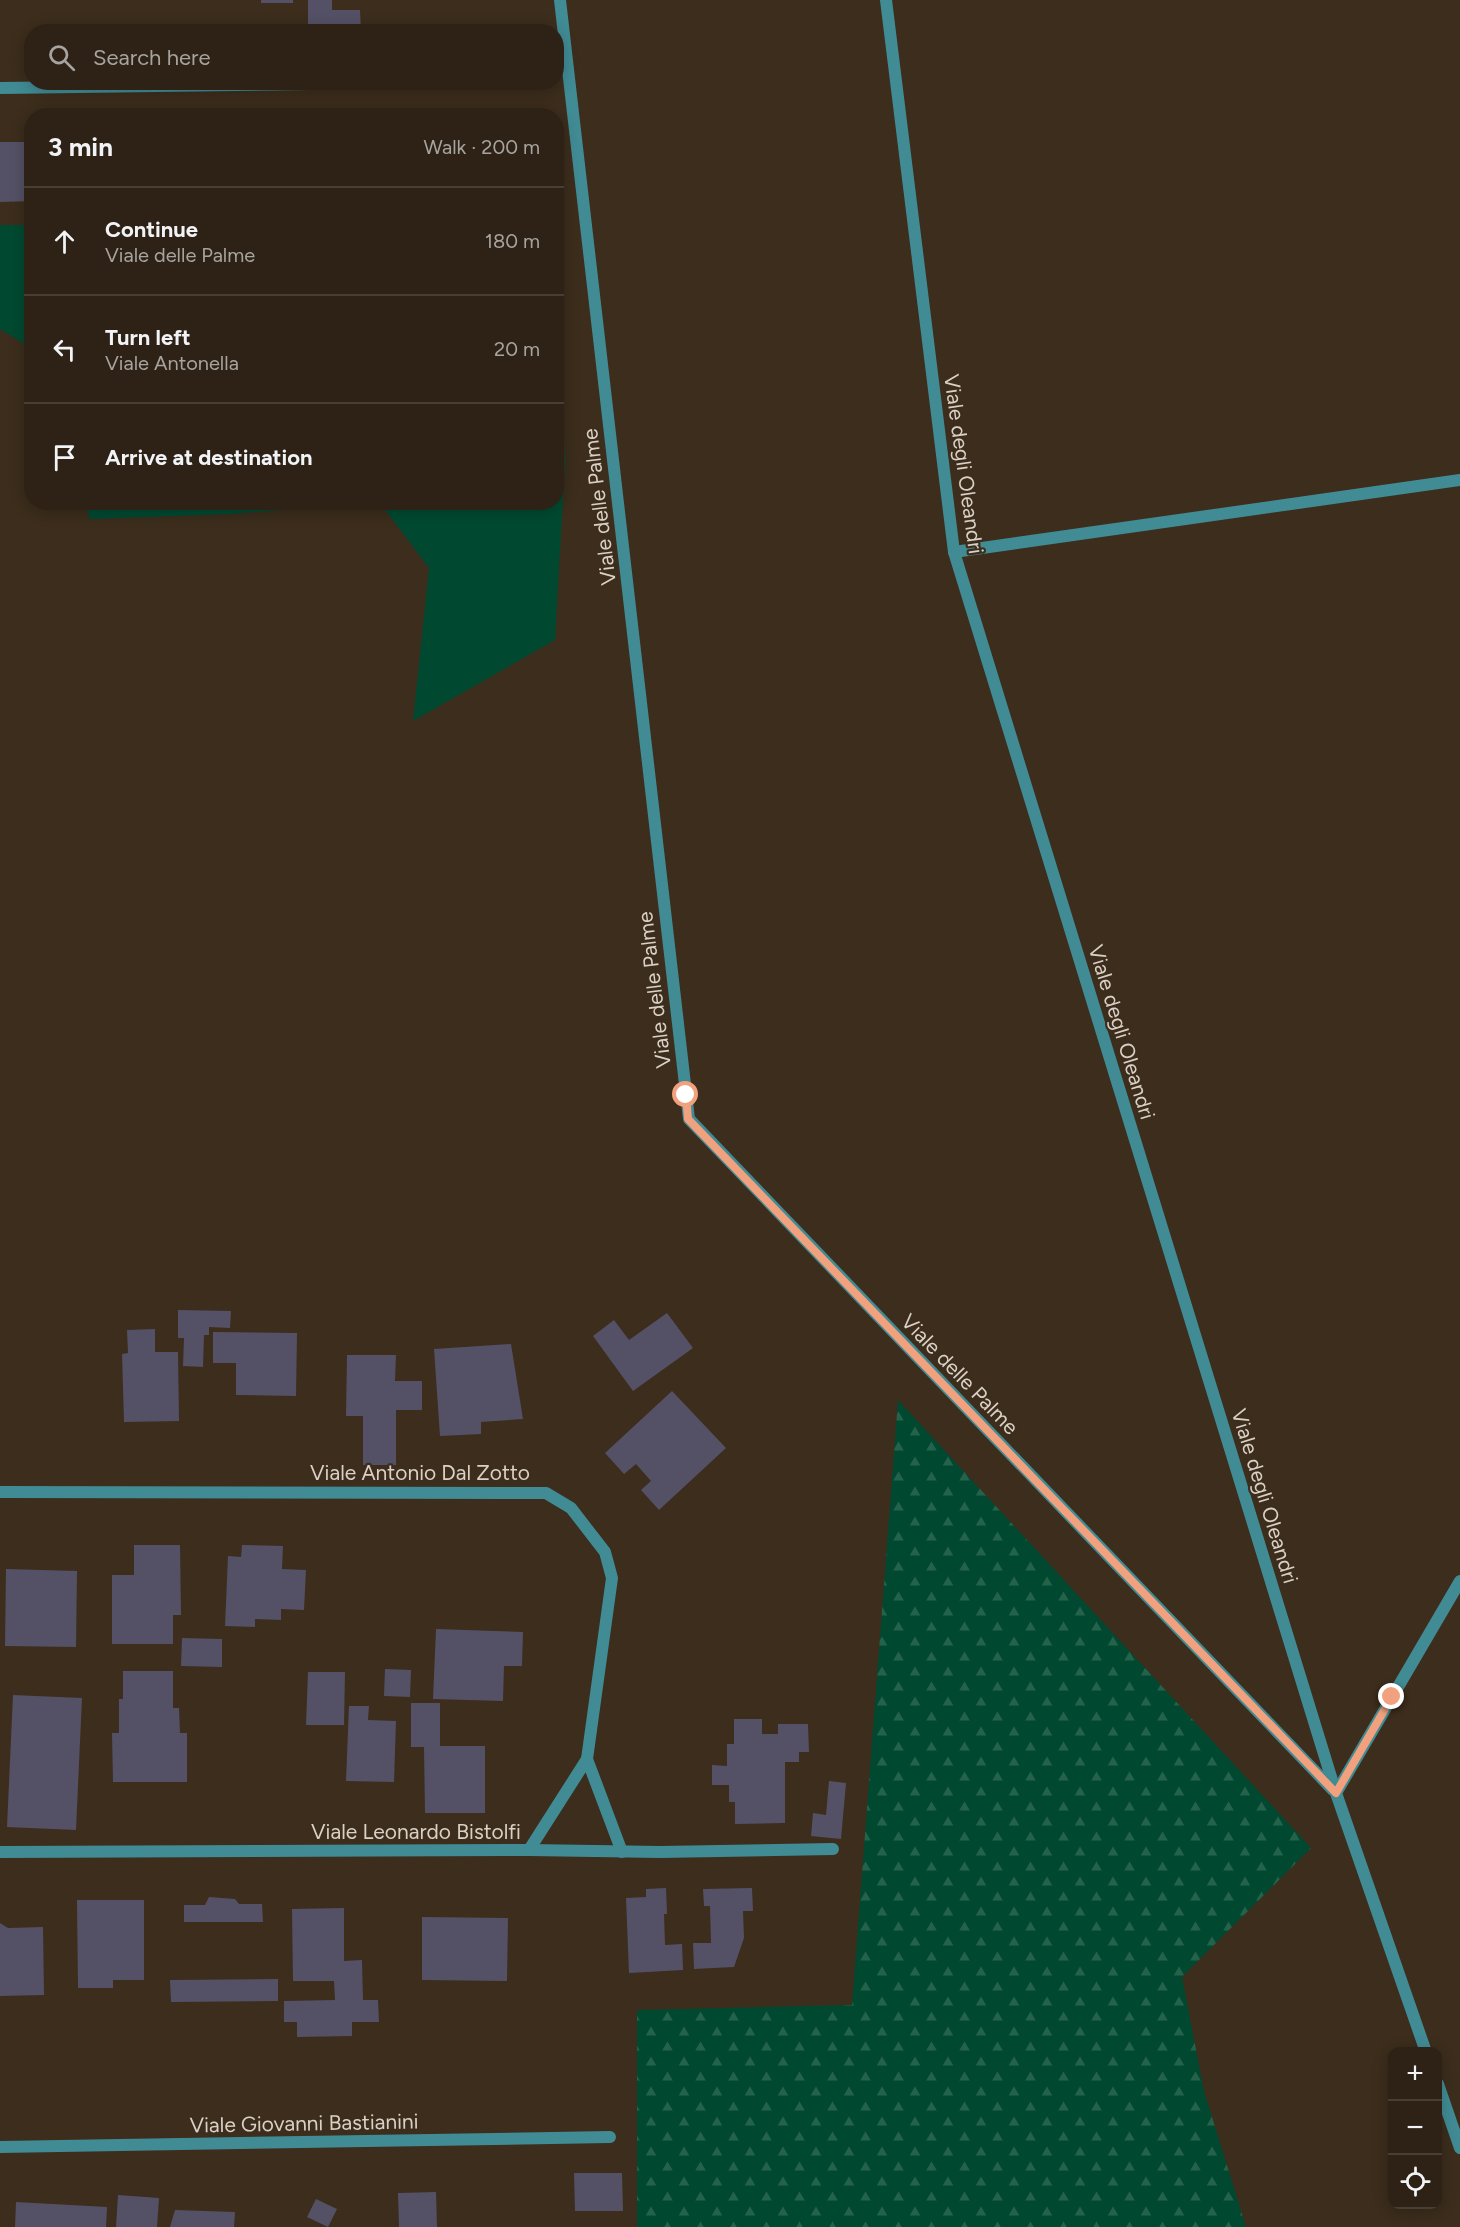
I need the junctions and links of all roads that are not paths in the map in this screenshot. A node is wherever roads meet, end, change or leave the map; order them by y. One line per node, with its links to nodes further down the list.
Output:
1 (560, 0): 3 (street, Viale delle Palme)
2 (886, 0): 8 (street, Viale degli Oleandri)
3 (563, 24)
4 (564, 35): 12 (street, Viale delle Palme)
5 (0, 88): 6 (street)
6 (24, 88)
7 (1460, 480): 8 (street)
8 (954, 552): 12 (street, Viale degli Oleandri)
9 (0, 1492): 11 (street, Viale Antonio Dal Zotto)
10 (1460, 1581): 12 (street)
11 (587, 1759): 14 (street, Viale Antonio Dal Zotto); 16 (street, Viale Antonio Dal Zotto)
12 (1336, 1793): 17 (street, Viale degli Oleandri)
13 (833, 1849): 16 (street, Viale Leonardo Bistolfi)
14 (529, 1850): 15 (street, Viale Leonardo Bistolfi); 16 (street, Viale Leonardo Bistolfi)
15 (0, 1852)
16 (622, 1852)
17 (1424, 2047)
18 (1442, 2098): 21 (street)
19 (610, 2137): 20 (street, Viale Giovanni Bastianini)
20 (0, 2147)
21 (1460, 2148)

